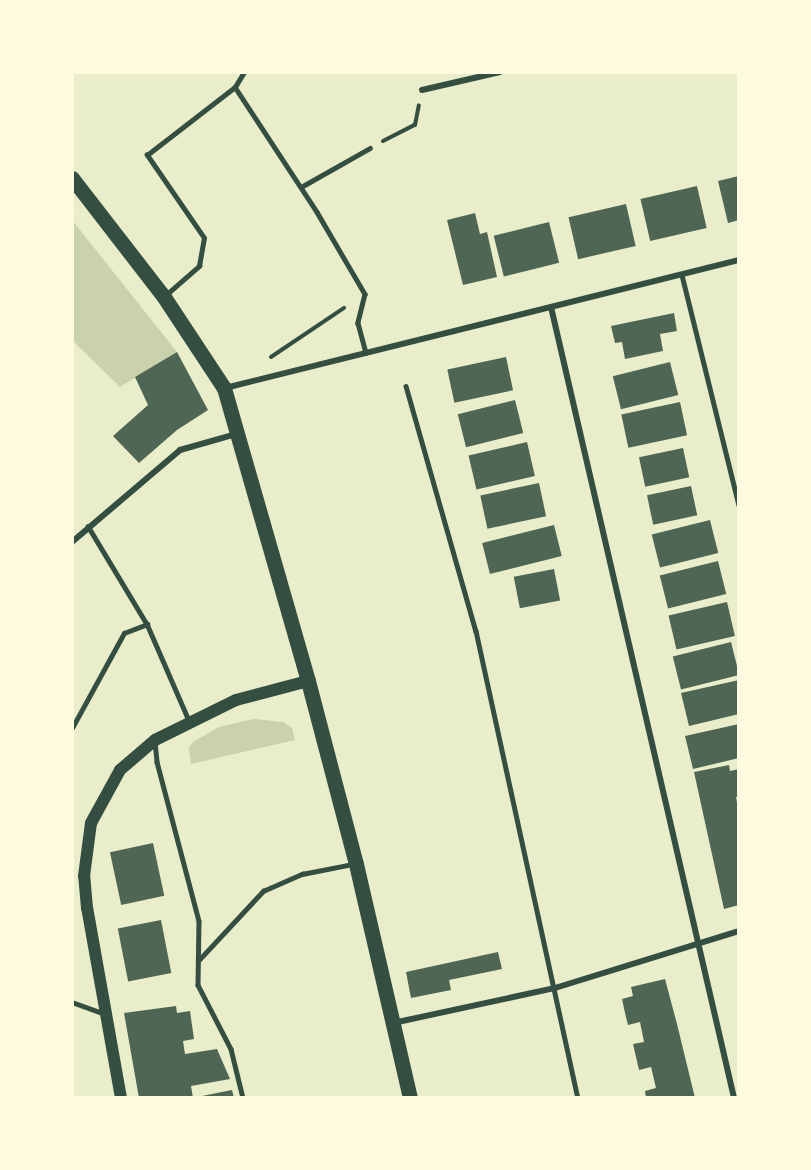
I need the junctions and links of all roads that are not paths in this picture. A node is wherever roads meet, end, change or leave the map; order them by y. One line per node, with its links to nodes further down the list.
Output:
1 (244, 72): 3 (lane)
2 (500, 72): 4 (street)
3 (235, 87): 7 (lane); 10 (lane)
4 (422, 90)
5 (370, 148): 7 (lane)
6 (72, 178): 10 (main road)
7 (301, 187): 12 (lane)
8 (739, 260): 9 (street)
9 (682, 274): 11 (street); 16 (lane)
10 (164, 297): 14 (main road)
11 (551, 307): 12 (street); 26 (street)
12 (366, 353): 14 (street)
13 (406, 386): 28 (lane)
14 (224, 388): 15 (main road)
15 (238, 434): 17 (street); 20 (main road)
16 (739, 505)
17 (88, 526): 18 (street); 19 (lane)
18 (72, 542)
19 (147, 624): 21 (lane); 22 (lane)
20 (308, 681): 21 (main road); 24 (main road)
21 (190, 723): 23 (main road)
22 (72, 728)
23 (155, 740): 27 (lane); 30 (main road)
24 (356, 864): 27 (lane); 31 (main road)
25 (739, 931): 26 (street)
26 (698, 942): 28 (street); 36 (street)
27 (198, 961): 33 (lane)
28 (555, 988): 31 (street); 35 (lane)
29 (72, 1002): 30 (lane)
30 (106, 1014): 32 (main road)
31 (393, 1023): 34 (main road)
32 (121, 1098)
33 (243, 1098)
34 (410, 1098)
35 (578, 1098)
36 (734, 1098)

